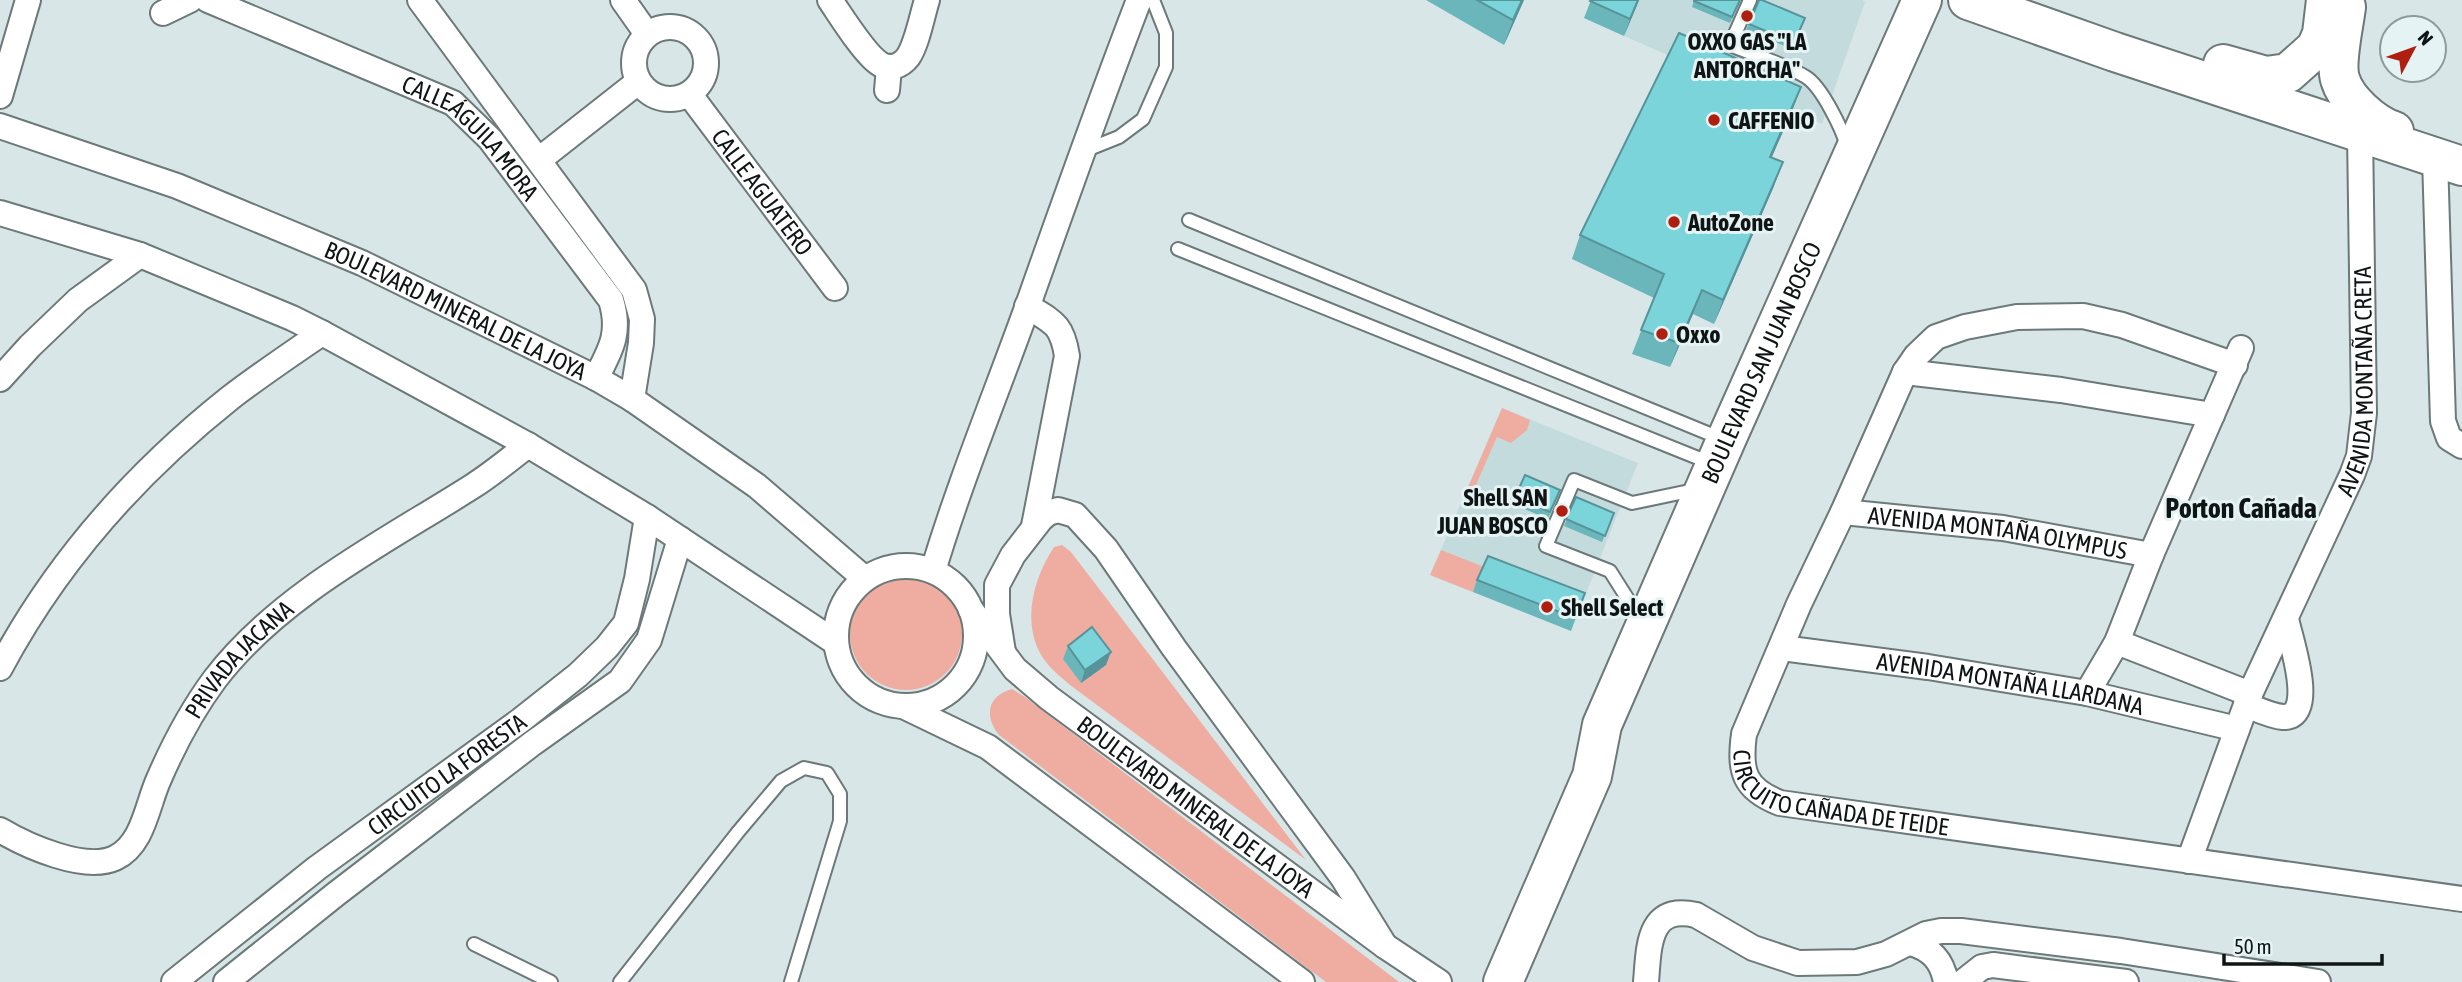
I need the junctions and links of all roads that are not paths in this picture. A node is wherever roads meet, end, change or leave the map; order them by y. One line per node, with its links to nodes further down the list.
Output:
1 (27, 0): 21 (street)
2 (190, 0): 15 (street)
3 (208, 0): 22 (street, CALLE ÁGUILA MORA)
4 (420, 0): 18 (street, CALLE ÁGUILA MORA)
5 (622, 0): 16 (street)
6 (830, 0): 7 (street)
7 (927, 0)
8 (1139, 0): 25 (street)
9 (1153, 0): 25 (lane)
10 (1750, 0): 27 (lane)
11 (1922, 0): 27 (main road, BOULEVARD SAN JUAN BOSCO)
12 (1968, 0): 17 (main road)
13 (2326, 0): 17 (main road)
14 (2347, 0): 28 (main road)
15 (163, 13)
16 (647, 34): 19 (street); 20 (street)
17 (2139, 59): 24 (main road)
18 (478, 80): 22 (street); 26 (street, CALLE ÁGUILA MORA)
19 (638, 82): 20 (street); 26 (street)
20 (690, 94): 33 (street, CALLE AGUATERO)
21 (0, 96)
22 (453, 103): 37 (street, CALLE ÁGUILA MORA)
23 (0, 126): 37 (street, BOULEVARD MINERAL DE LA JOYA)
24 (2360, 132): 28 (main road); 52 (street, AVENIDA MONTAÑA CRETA)
25 (1081, 153): 34 (street)
26 (540, 159): 39 (street, CALLE ÁGUILA MORA)
27 (1850, 159): 43 (main road, BOULEVARD SAN JUAN BOSCO)
28 (2453, 160): 42 (street)
29 (0, 213): 32 (street)
30 (1189, 220): 43 (lane)
31 (1178, 249): 43 (lane)
32 (140, 255): 35 (street); 38 (street)
33 (835, 288)
34 (1027, 306): 46 (street); 49 (street)
35 (322, 333): 41 (street); 58 (street)
36 (1905, 372): 40 (street); 40 (street, CIRCUITO CAÑADA DE TEIDE); 44 (street, CIRCUITO CAÑADA DE TEIDE)
37 (596, 377): 39 (street, BOULEVARD MINERAL DE LA JOYA)
38 (0, 379)
39 (632, 399): 50 (street, BOULEVARD MINERAL DE LA JOYA)
40 (2212, 415): 48 (street, CIRCUITO CAÑADA DE TEIDE)
41 (528, 445): 45 (street); 66 (street, PRIVADA JACANA)
42 (2458, 445)
43 (1715, 464): 53 (main road, BOULEVARD SAN JUAN BOSCO); 53 (lane)
44 (1843, 512): 48 (street, AVENIDA MONTAÑA OLYMPUS); 56 (street, CIRCUITO CAÑADA DE TEIDE)
45 (647, 517): 47 (street); 62 (street, CIRCUITO LA FORESTA)
46 (1034, 526): 57 (street); 73 (street)
47 (680, 539): 54 (street); 65 (street, CIRCUITO LA FORESTA)
48 (2151, 555): 55 (street, CIRCUITO CAÑADA DE TEIDE)
49 (933, 571): 50 (street); 51 (street)
50 (864, 579): 54 (street)
51 (971, 610): 57 (street, BOULEVARD MINERAL DE LA JOYA); 61 (street)
52 (2286, 619): 60 (street, AVENIDA MONTAÑA CRETA); 60 (street)
53 (1645, 627): 63 (main road, BOULEVARD SAN JUAN BOSCO)
54 (835, 642): 61 (street)
55 (2118, 642): 59 (street, CIRCUITO CAÑADA DE TEIDE); 60 (street)
56 (1782, 648): 59 (street, AVENIDA MONTAÑA LLARDANA); 67 (street, CIRCUITO CAÑADA DE TEIDE)
57 (1003, 652): 73 (street, BOULEVARD MINERAL DE LA JOYA)
58 (0, 668)
59 (2087, 693): 64 (street, AVENIDA MONTAÑA LLARDANA)
60 (2248, 699): 64 (street, AVENIDA MONTAÑA CRETA)
61 (903, 706): 82 (street)
62 (522, 720): 65 (street); 68 (street, CIRCUITO LA FORESTA)
63 (1602, 725): 84 (main road, BOULEVARD SAN JUAN BOSCO); 85 (main road, BOULEVARD SAN JUAN BOSCO)
64 (2236, 729): 67 (street)
65 (533, 743): 69 (street, CIRCUITO LA FORESTA)
66 (0, 830)
67 (2189, 861): 70 (street, CIRCUITO CAÑADA DE TEIDE)
68 (317, 868): 69 (street); 77 (street, CIRCUITO LA FORESTA)
69 (336, 894): 78 (street, CIRCUITO LA FORESTA)
70 (2462, 899)
71 (1911, 943): 74 (street); 75 (street); 87 (street)
72 (474, 944): 79 (lane)
73 (1385, 946): 83 (street, BOULEVARD MINERAL DE LA JOYA)
74 (2121, 951): 76 (street); 89 (street)
75 (1798, 972): 86 (street)
76 (2120, 981): 88 (street)
77 (174, 982)
78 (226, 982)
79 (551, 982)
80 (620, 982): 81 (lane)
81 (791, 982)
82 (1302, 982)
83 (1439, 982)
84 (1476, 982)
85 (1503, 982)
86 (1646, 982)
87 (1945, 982)
88 (1963, 982)
89 (2313, 982): 90 (street)
90 (2318, 982)

